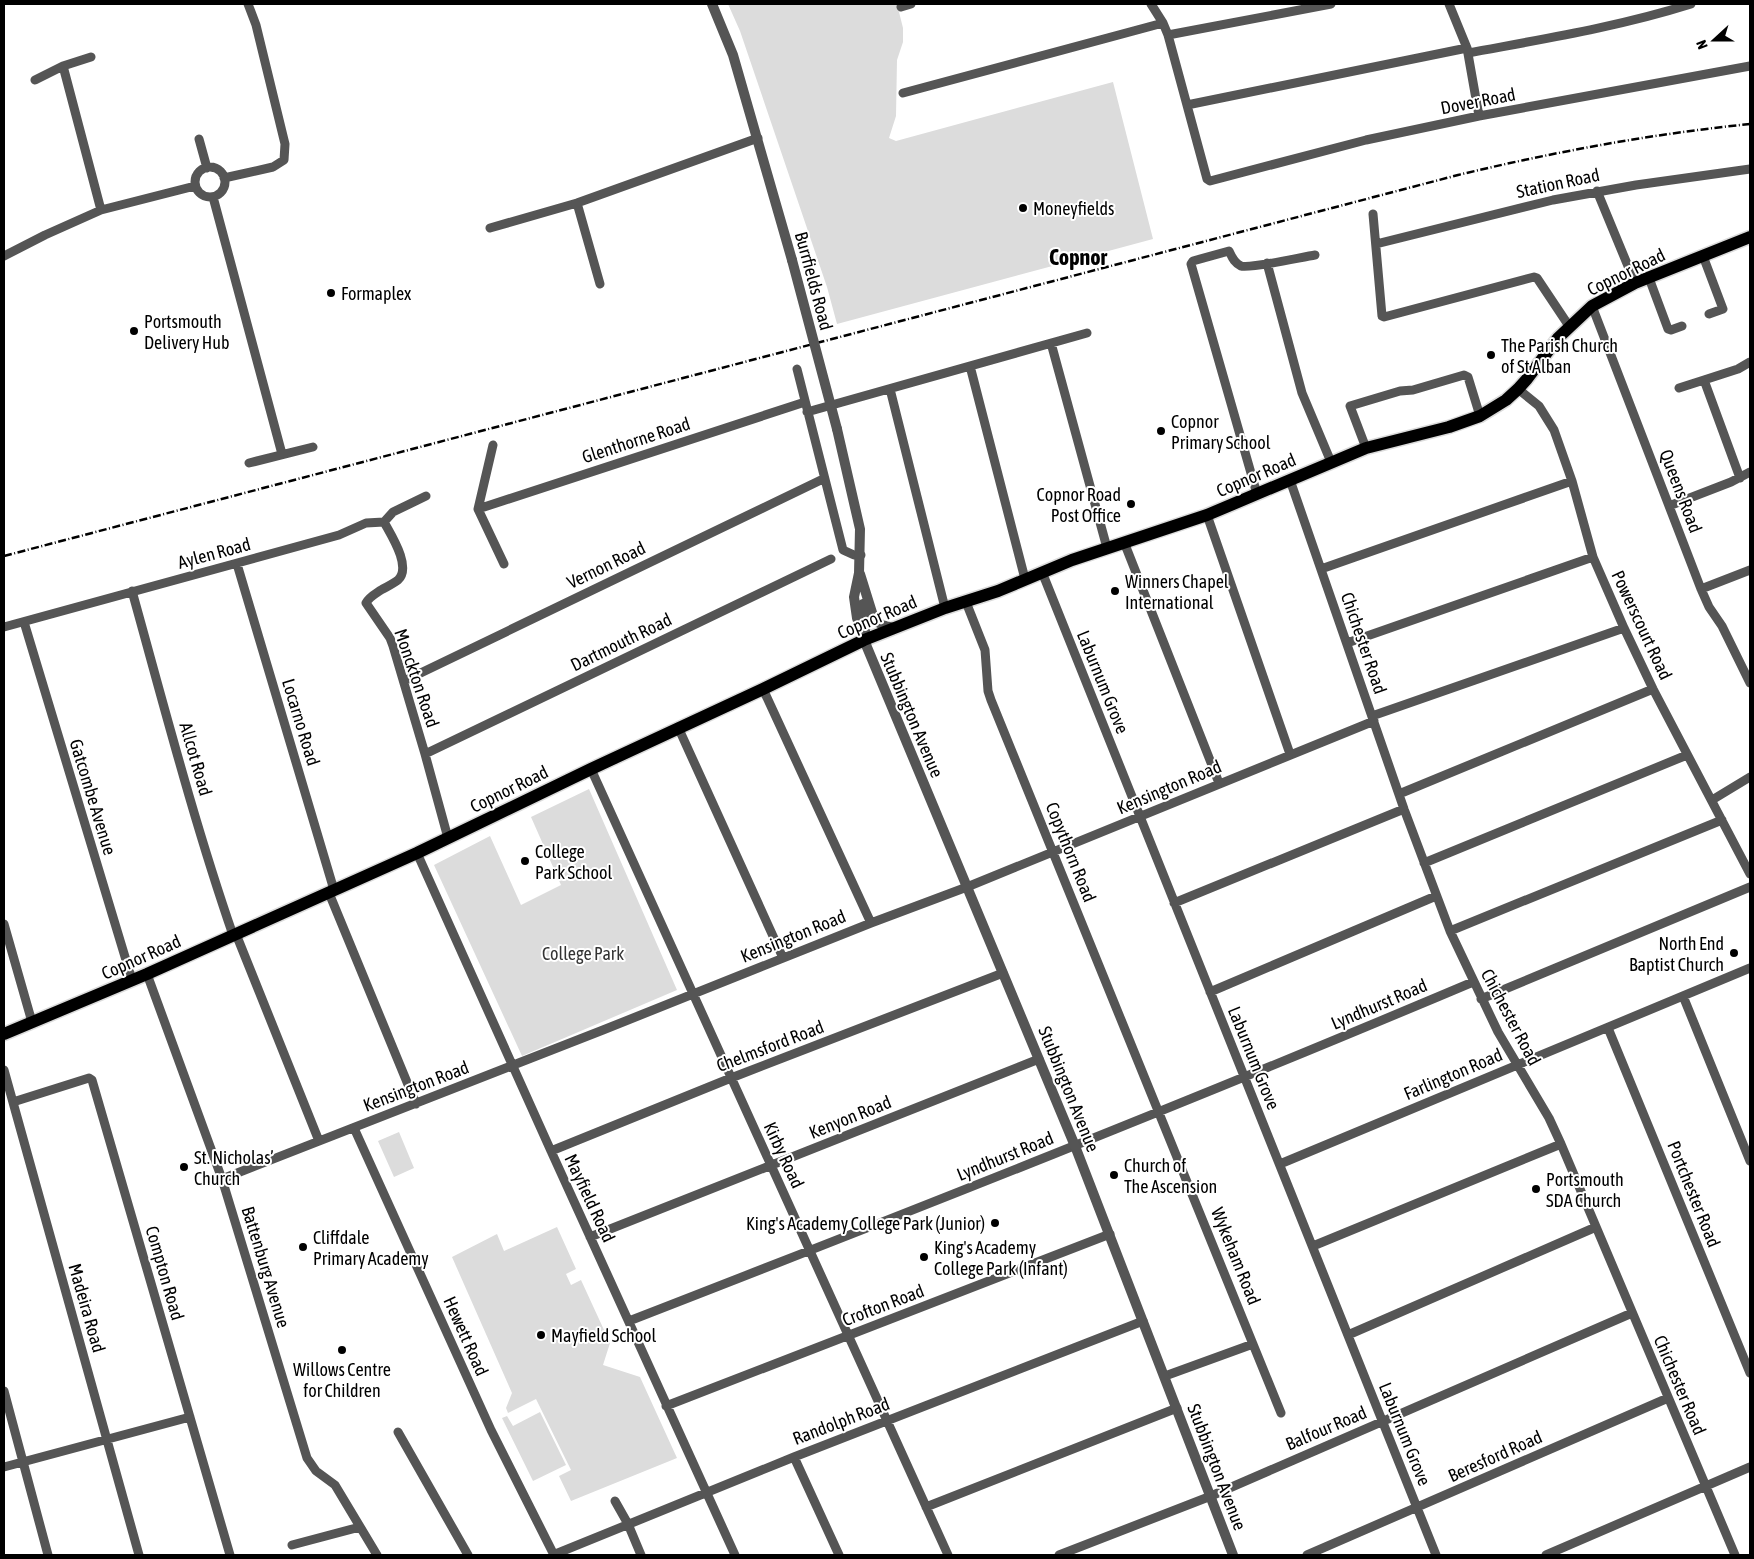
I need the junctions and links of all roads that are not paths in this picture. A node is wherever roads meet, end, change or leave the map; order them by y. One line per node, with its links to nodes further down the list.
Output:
1 (248, 4): 24 (street)
2 (712, 4): 20 (street, Burrfields Road)
3 (911, 4): 8 (street)
4 (1151, 4): 10 (street)
5 (1331, 4): 9 (street)
6 (1449, 4): 12 (street)
7 (1691, 4): 12 (street)
8 (901, 7)
9 (1285, 8): 11 (street)
10 (1163, 23): 11 (street); 17 (street)
11 (1168, 35): 18 (street)
12 (1468, 51): 18 (street); 19 (street)
13 (91, 57): 14 (street)
14 (62, 66): 16 (street); 29 (street)
15 (1750, 66): 19 (street, Dover Road)
16 (35, 80)
17 (903, 93)
18 (1187, 104): 19 (street, Dover Road)
19 (1479, 116)
20 (758, 138): 28 (street); 76 (street, Burrfields Road, bridge)
21 (199, 139): 22 (street)
22 (207, 168): 24 (street); 25 (street)
23 (1750, 169): 26 (street, Station Road)
24 (224, 178): 27 (street)
25 (195, 186): 27 (street); 29 (street)
26 (1597, 191): 33 (street, Station Road); 39 (street)
27 (213, 197): 60 (street)
28 (577, 202): 31 (street); 40 (street)
29 (101, 210): 35 (street)
30 (1373, 214): 33 (street)
31 (490, 228)
32 (1750, 237): 36 (main road, Copnor Road)
33 (1376, 244): 43 (street)
34 (1315, 255): 37 (street)
35 (4, 256)
36 (1703, 256): 38 (main road, Copnor Road); 42 (street)
37 (1267, 263): 61 (street); 68 (street)
38 (1649, 278): 39 (main road, Copnor Road); 44 (street)
39 (1634, 283): 41 (main road, Copnor Road)
40 (600, 284)
41 (1592, 306): 43 (main road, Copnor Road); 70 (street, Queens Road)
42 (1709, 314)
43 (1569, 326): 53 (main road, Copnor Road)
44 (1682, 326)
45 (1087, 333): 46 (street)
46 (1050, 343): 48 (street); 75 (street)
47 (1750, 362): 50 (street)
48 (970, 366): 52 (street); 85 (street)
49 (796, 369): 54 (street)
50 (1704, 380): 51 (street); 64 (street)
51 (1678, 388)
52 (890, 389): 55 (street); 89 (street)
53 (1518, 389): 56 (main road, Copnor Road); 67 (street, Powerscourt Road)
54 (805, 402): 55 (street); 71 (street, Glenthorne Road)
55 (807, 412): 65 (street)
56 (1480, 416): 59 (main road, Copnor Road); 59 (street)
57 (493, 445): 71 (street)
58 (313, 447): 60 (street)
59 (1366, 448): 61 (main road, Copnor Road)
60 (282, 454): 62 (street)
61 (1331, 462): 66 (main road, Copnor Road)
62 (249, 463)
63 (1750, 472): 64 (street)
64 (1740, 478): 70 (street)
65 (823, 479): 76 (street); 96 (street, Vernon Road)
66 (1290, 480): 68 (main road, Copnor Road); 81 (street, Chichester Road)
67 (1572, 481): 77 (street, Powerscourt Road); 81 (street)
68 (1257, 494): 72 (main road, Copnor Road)
69 (426, 496): 73 (street, Aylen Road)
70 (1669, 506): 86 (street, Queens Road)
71 (478, 509): 80 (street)
72 (1207, 515): 74 (main road, Copnor Road); 103 (street)
73 (384, 522): 79 (street, Aylen Road); 96 (street, Monckton Road)
74 (1124, 542): 75 (main road, Copnor Road); 107 (street)
75 (1107, 548): 83 (main road, Copnor Road)
76 (860, 555): 84 (street, Burrfields Road)
77 (1593, 556): 93 (street, Powerscourt Road); 95 (street)
78 (831, 559): 102 (street, Dartmouth Road)
79 (237, 564): 87 (street, Aylen Road); 120 (street, Locarno Road)
80 (504, 564)
81 (1321, 569): 95 (street, Chichester Road)
82 (1750, 570): 86 (street)
83 (1042, 572): 85 (main road, Copnor Road); 111 (street, Laburnum Grove)
84 (859, 573): 92 (street, Burrfields Road); 94 (street, Burrfields Road)
85 (1025, 579): 88 (main road, Copnor Road)
86 (1701, 589): 97 (street, Queens Road)
87 (132, 591): 90 (street, Aylen Road); 126 (street, Allcot Road)
88 (966, 602): 89 (main road, Copnor Road); 114 (street, Copythorn Road)
89 (945, 608): 92 (main road, Copnor Road)
90 (24, 622): 91 (street, Aylen Road); 131 (street, Gatcombe Avenue)
91 (4, 628)
92 (894, 628): 94 (main road, Copnor Road)
93 (1624, 628): 99 (street, Powerscourt Road); 100 (street, Kensington Road)
94 (864, 640): 98 (main road, Copnor Road); 118 (street, Stubbington Avenue)
95 (1347, 643): 100 (street, Chichester Road)
96 (404, 681): 102 (street, Monckton Road)
97 (1750, 683)
98 (763, 689): 101 (main road, Copnor Road); 123 (street)
99 (1653, 689): 104 (street, Powerscourt Road); 108 (street)
100 (1373, 719): 103 (street, Kensington Road); 108 (street, Chichester Road)
101 (678, 727): 105 (main road, Copnor Road); 127 (street)
102 (426, 754): 113 (street, Monckton Road)
103 (1290, 754): 107 (street, Kensington Road)
104 (1687, 755): 109 (street, Powerscourt Road); 116 (street)
105 (591, 769): 113 (main road, Copnor Road); 134 (street, Kirby Road)
106 (1750, 777): 109 (street)
107 (1219, 783): 111 (street, Kensington Road)
108 (1399, 794): 110 (street, Chichester Road)
109 (1712, 800): 112 (street, Powerscourt Road)
110 (1404, 809): 116 (street, Chichester Road); 122 (street)
111 (1140, 817): 114 (street, Kensington Road); 122 (street, Laburnum Grove)
112 (1722, 820): 117 (street, Powerscourt Road); 125 (street)
113 (448, 838): 115 (main road, Copnor Road)
114 (1054, 852): 118 (street, Kensington Road); 148 (street, Copythorn Road)
115 (417, 853): 120 (main road, Copnor Road); 141 (street, Mayfield Road)
116 (1424, 863): 121 (street, Chichester Road)
117 (1750, 874)
118 (967, 887): 123 (street, Kensington Road); 129 (street, Stubbington Avenue)
119 (1750, 887): 136 (street)
120 (332, 892): 126 (main road, Copnor Road); 147 (street, Locarno Road)
121 (1436, 896): 125 (street, Chichester Road); 133 (street)
122 (1174, 903): 133 (street, Laburnum Grove)
123 (871, 923): 127 (street, Kensington Road)
124 (4, 924): 137 (street)
125 (1450, 931): 132 (street, Chichester Road)
126 (235, 934): 130 (main road, Copnor Road); 150 (street, Allcot Road)
127 (784, 958): 134 (street, Kensington Road)
128 (1750, 968): 135 (street, Farlington Road)
129 (1003, 973): 140 (street, Stubbington Avenue); 144 (street, Chelmsford Road)
130 (147, 974): 131 (main road, Copnor Road); 157 (street, Battenburg Avenue)
131 (132, 980): 137 (main road, Copnor Road)
132 (1473, 982): 136 (street, Chichester Road); 145 (street, Lyndhurst Road)
133 (1210, 992): 145 (street, Laburnum Grove)
134 (692, 993): 141 (street, Kensington Road); 144 (street, Kirby Road)
135 (1683, 996): 138 (street, Farlington Road); 154 (street)
136 (1482, 999): 142 (street, Chichester Road)
137 (32, 1022): 139 (main road, Copnor Road)
138 (1608, 1028): 142 (street, Farlington Road); 169 (street, Portchester Road)
139 (4, 1034)
140 (1039, 1059): 152 (street, Stubbington Avenue); 156 (street, Kenyon Road)
141 (513, 1065): 147 (street, Kensington Road); 153 (street, Mayfield Road)
142 (1516, 1065): 151 (street, Chichester Road); 155 (street, Farlington Road)
143 (4, 1070): 146 (street, Madeira Road)
144 (731, 1078): 153 (street, Chelmsford Road); 156 (street, Kirby Road)
145 (1244, 1078): 148 (street, Lyndhurst Road); 155 (street, Laburnum Grove)
146 (13, 1102): 176 (street, Compton Road); 180 (street, Madeira Road)
147 (416, 1104): 149 (street, Kensington Road)
148 (1160, 1111): 152 (street, Lyndhurst Road); 168 (street, Wykeham Road)
149 (354, 1128): 150 (street, Kensington Road); 199 (street, Hewett Road)
150 (320, 1141): 157 (street, Kensington Road)
151 (1561, 1144): 158 (street, Chichester Road); 161 (street)
152 (1075, 1146): 159 (street, Stubbington Avenue); 162 (street, Lyndhurst Road)
153 (551, 1151): 160 (street, Mayfield Road)
154 (1750, 1161)
155 (1280, 1164): 161 (street, Laburnum Grove)
156 (771, 1166): 160 (street, Kenyon Road); 162 (street, Kirby Road)
157 (222, 1179): 192 (street, Battenburg Avenue)
158 (1596, 1227): 163 (street, Chichester Road); 166 (street)
159 (1110, 1234): 165 (street, Stubbington Avenue); 167 (street, Crofton Road)
160 (590, 1237): 164 (street, Mayfield Road)
161 (1313, 1246): 166 (street, Laburnum Grove)
162 (810, 1251): 164 (street, Lyndhurst Road); 167 (street, Kirby Road)
163 (1632, 1312): 172 (street, Chichester Road); 178 (street, Balfour Road)
164 (629, 1321): 173 (street, Mayfield Road)
165 (1143, 1321): 170 (street, Stubbington Avenue); 177 (street, Randolph Road)
166 (1348, 1335): 178 (street, Laburnum Grove)
167 (849, 1336): 173 (street, Crofton Road); 177 (street, Kirby Road)
168 (1254, 1344): 170 (street); 175 (street, Wykeham Road)
169 (1750, 1373)
170 (1165, 1376): 174 (street, Stubbington Avenue)
171 (4, 1391): 182 (street)
172 (1668, 1398): 185 (street, Chichester Road); 190 (street, Beresford Road)
173 (666, 1406): 186 (street, Mayfield Road)
174 (1177, 1408): 187 (street, Stubbington Avenue); 189 (street)
175 (1281, 1413)
176 (190, 1418): 180 (street); 196 (street, Compton Road)
177 (887, 1421): 181 (street, Randolph Road); 189 (street, Kirby Road)
178 (1382, 1422): 187 (street, Balfour Road); 190 (street, Laburnum Grove)
179 (398, 1432): 198 (street)
180 (106, 1439): 182 (street); 195 (street, Madeira Road)
181 (794, 1457): 186 (street, Randolph Road); 202 (street)
182 (23, 1462): 183 (street); 194 (street)
183 (4, 1467)
184 (1750, 1467): 185 (street)
185 (1705, 1486): 208 (street); 209 (street, Chichester Road)
186 (707, 1492): 191 (street, Randolph Road); 201 (street, Mayfield Road)
187 (1211, 1496): 204 (street, Balfour Road); 205 (street, Stubbington Avenue)
188 (615, 1501): 191 (street)
189 (926, 1507): 203 (street, Kirby Road)
190 (1417, 1508): 206 (street, Beresford Road); 207 (street, Laburnum Grove)
191 (628, 1524): 199 (street, Randolph Road); 200 (street)
192 (360, 1527): 193 (street); 197 (street, Battenburg Avenue)
193 (292, 1546)
194 (48, 1555)
195 (139, 1555)
196 (230, 1555)
197 (377, 1555)
198 (468, 1555)
199 (554, 1555)
200 (641, 1555)
201 (735, 1555)
202 (839, 1555)
203 (948, 1555)
204 (1059, 1555)
205 (1233, 1555)
206 (1307, 1555)
207 (1436, 1555)
208 (1546, 1555)
209 (1736, 1555)

